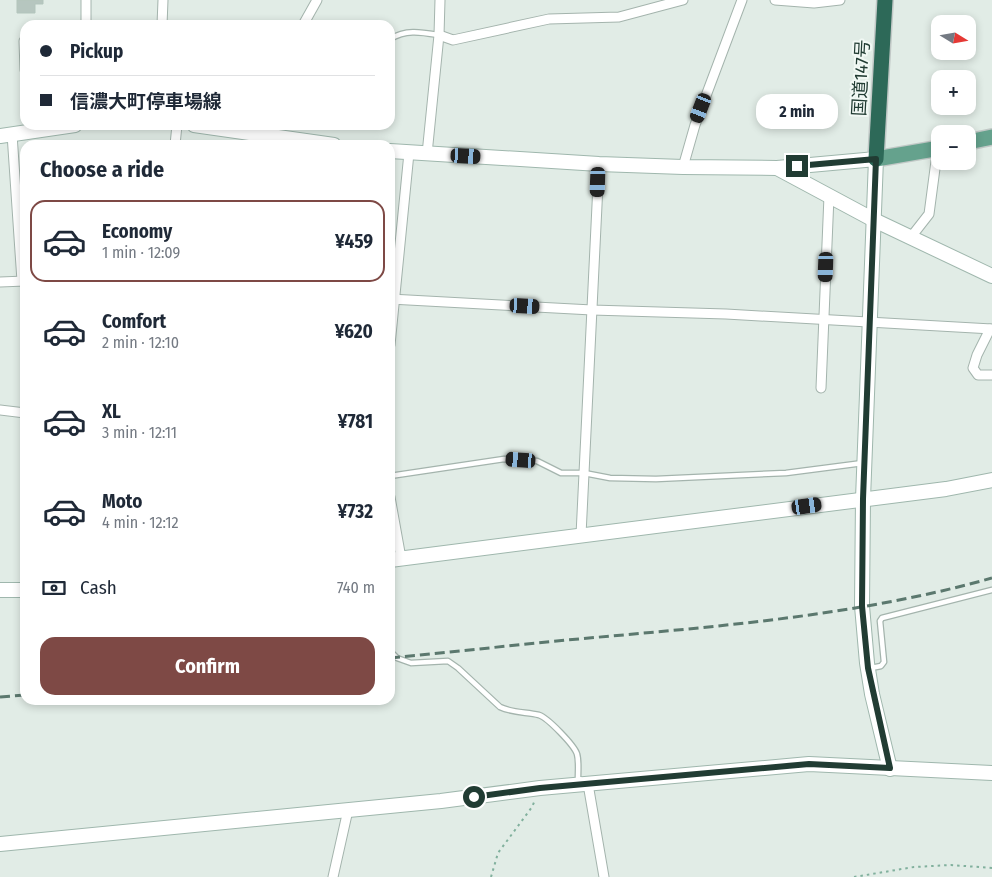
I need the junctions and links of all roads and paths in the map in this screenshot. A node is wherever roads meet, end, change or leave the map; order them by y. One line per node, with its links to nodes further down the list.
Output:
1 (86, 0): 10 (street)
2 (163, 0): 11 (street)
3 (318, 0): 12 (street)
4 (440, 0): 13 (street)
5 (684, 0): 13 (street)
6 (742, 0): 27 (street)
7 (775, 0): 8 (street)
8 (840, 0)
9 (885, 0): 25 (highway, 国道147号)
10 (86, 20)
11 (162, 20)
12 (306, 20)
13 (439, 35): 14 (lane); 23 (street)
14 (395, 36)
15 (21, 130): 17 (street)
16 (231, 130): 19 (street)
17 (6, 135): 33 (street)
18 (992, 137): 20 (main road)
19 (300, 140)
20 (976, 140)
21 (395, 151): 22 (street)
22 (409, 152): 23 (street); 34 (street)
23 (428, 154): 26 (street)
24 (931, 155): 25 (main road)
25 (876, 159): 28 (street); 31 (street)
26 (599, 164): 27 (street); 39 (street)
27 (683, 167): 28 (street)
28 (777, 168): 30 (street)
29 (936, 170): 32 (street)
30 (829, 196): 31 (street); 40 (street)
31 (874, 220): 32 (street); 41 (street)
32 (911, 237): 35 (street)
33 (20, 255)
34 (395, 273)
35 (992, 276)
36 (20, 281): 37 (street)
37 (0, 282)
38 (395, 299): 39 (street)
39 (592, 310): 40 (street); 48 (street)
40 (824, 320): 41 (street); 44 (street)
41 (869, 324): 42 (street); 47 (street)
42 (991, 329): 43 (street)
43 (992, 375)
44 (821, 388)
45 (0, 410): 46 (street)
46 (20, 412)
47 (864, 463): 48 (lane); 51 (street)
48 (584, 474): 49 (lane); 52 (street)
49 (395, 475)
50 (992, 480): 51 (street)
51 (863, 499): 52 (street); 58 (street)
52 (582, 535): 53 (street)
53 (395, 559)
54 (0, 590): 55 (street)
55 (20, 590)
56 (992, 590): 58 (lane)
57 (395, 656): 61 (lane)
58 (868, 668): 59 (street)
59 (890, 768): 60 (street); 61 (street)
60 (992, 773)
61 (588, 784): 62 (street); 68 (street)
62 (540, 788): 63 (street); 67 (path)
63 (348, 810): 64 (street); 66 (street)
64 (0, 844)
65 (992, 868): 69 (path)
66 (333, 877)
67 (491, 877)
68 (604, 877)
69 (854, 877)

